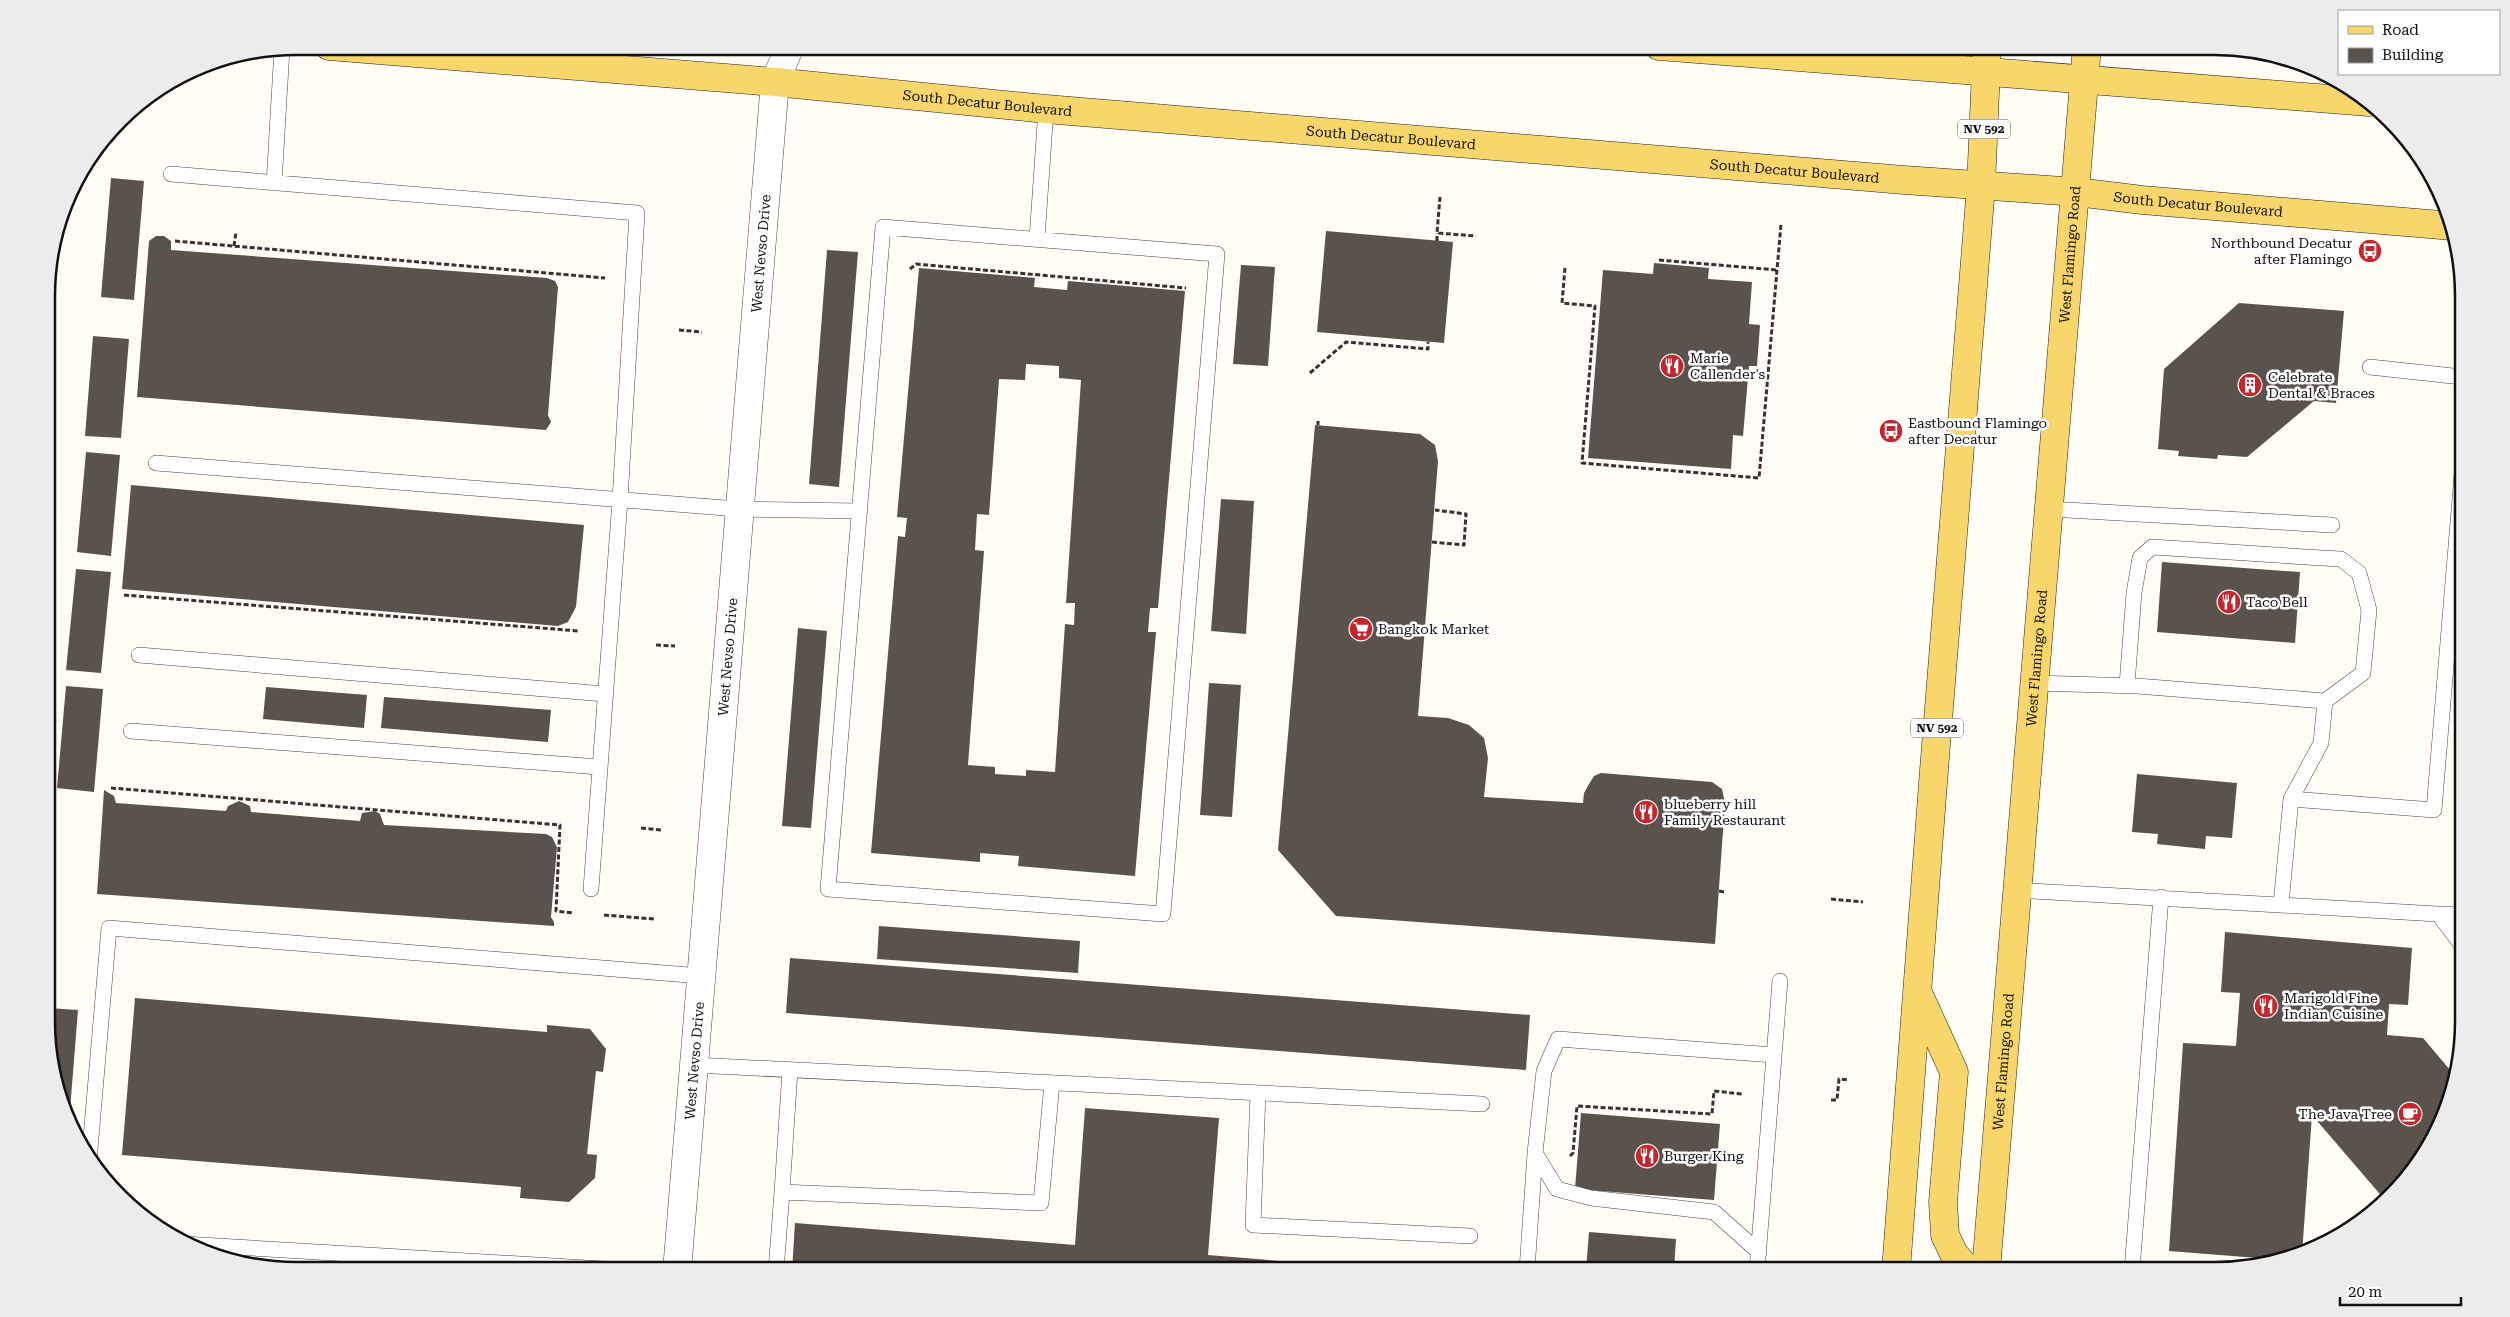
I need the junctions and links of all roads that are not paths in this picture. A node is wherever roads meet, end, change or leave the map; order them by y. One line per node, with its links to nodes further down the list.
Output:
1 (441, 55): 8 (main road, South Decatur Boulevard)
2 (786, 55): 8 (street, West Nevso Drive)
3 (1886, 55): 6 (main road)
4 (2087, 55): 7 (main road, West Flamingo Road)
5 (282, 56): 12 (lane)
6 (1987, 59): 7 (main road); 13 (main road, NV 592)
7 (2086, 80): 9 (main road); 14 (main road, West Flamingo Road)
8 (775, 82): 10 (main road, South Decatur Boulevard); 21 (street, West Nevso Drive)
9 (2355, 101)
10 (1046, 109): 13 (main road, South Decatur Boulevard); 16 (lane)
11 (171, 174): 12 (lane)
12 (274, 183): 20 (lane)
13 (1981, 186): 14 (main road, South Decatur Boulevard); 43 (main road, NV 592)
14 (2076, 192): 15 (main road, South Decatur Boulevard); 22 (main road, West Flamingo Road)
15 (2444, 225)
16 (1037, 240): 23 (lane); 23 (lane)
17 (2370, 367): 18 (lane)
18 (2455, 376)
19 (156, 463): 20 (lane)
20 (620, 500): 21 (lane); 29 (lane)
21 (738, 509): 23 (lane); 41 (street, West Nevso Drive)
22 (2049, 509): 24 (lane); 27 (main road, West Flamingo Road)
23 (860, 511)
24 (2332, 525)
25 (2455, 558): 33 (lane)
26 (139, 655): 29 (lane)
27 (2034, 683): 28 (lane); 35 (main road, West Flamingo Road)
28 (2127, 685): 30 (lane); 30 (lane)
29 (605, 694): 32 (lane)
30 (2325, 700): 33 (lane)
31 (131, 731): 32 (lane)
32 (599, 767): 34 (lane)
33 (2291, 799): 37 (lane)
34 (591, 889)
35 (2016, 890): 36 (lane); 63 (main road, West Flamingo Road)
36 (2161, 897): 37 (lane); 64 (lane)
37 (2282, 904): 38 (lane)
38 (2438, 914): 39 (lane); 40 (lane)
39 (2455, 915)
40 (2455, 936)
41 (701, 976): 45 (street, West Nevso Drive); 50 (lane)
42 (1780, 982): 44 (lane)
43 (1918, 994): 61 (main road, NV 592); 62 (main road)
44 (1774, 1055): 51 (lane); 55 (lane)
45 (694, 1065): 46 (lane); 57 (street, West Nevso Drive)
46 (790, 1070): 47 (lane); 52 (lane)
47 (1052, 1083): 48 (lane); 52 (lane)
48 (1258, 1093): 49 (lane); 53 (lane)
49 (1482, 1104)
50 (90, 1146)
51 (1535, 1153): 55 (lane); 59 (lane)
52 (782, 1192): 58 (lane)
53 (1470, 1236)
54 (208, 1245): 56 (lane)
55 (1759, 1252): 60 (lane)
56 (486, 1262)
57 (678, 1262)
58 (777, 1262)
59 (1528, 1262)
60 (1758, 1262)
61 (1897, 1262)
62 (1961, 1262)
63 (1987, 1262)
64 (2133, 1262)

